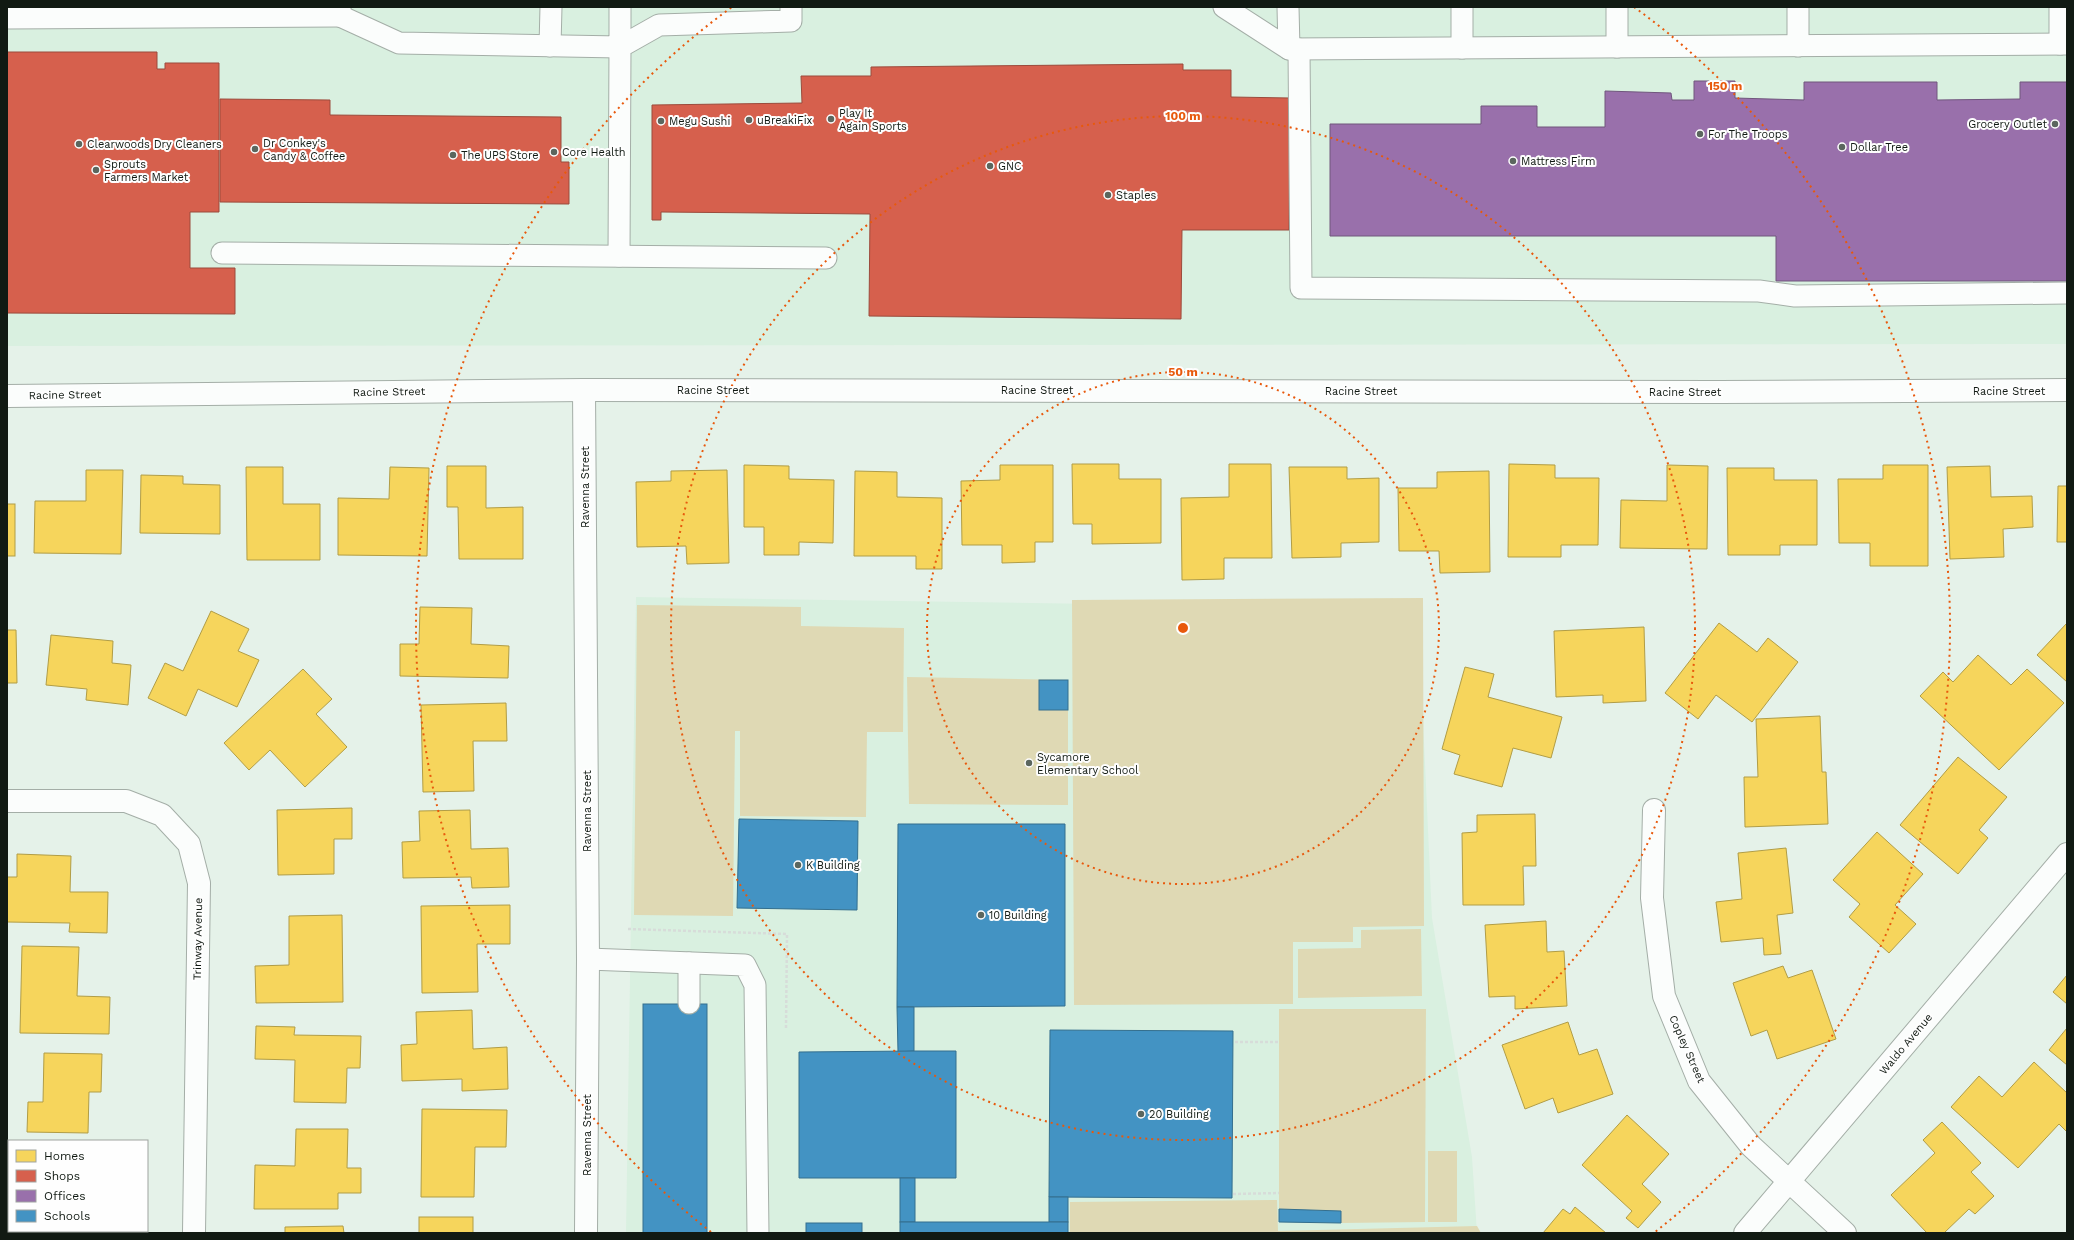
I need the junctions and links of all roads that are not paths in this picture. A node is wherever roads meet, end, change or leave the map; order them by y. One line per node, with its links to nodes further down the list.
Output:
1 (551, 7): 13 (lane)
2 (620, 7): 15 (lane)
3 (791, 7): 15 (lane)
4 (1224, 7): 18 (lane)
5 (1288, 7): 18 (lane)
6 (1462, 7): 17 (lane)
7 (1617, 7): 16 (lane)
8 (1798, 7): 14 (lane)
9 (2060, 7): 12 (lane)
10 (340, 12): 11 (lane); 13 (lane)
11 (7, 18)
12 (2064, 44): 14 (lane)
13 (550, 46): 15 (lane)
14 (1798, 46): 16 (lane)
15 (620, 47): 20 (lane)
16 (1617, 47): 17 (lane)
17 (1462, 48): 18 (lane)
18 (1294, 49): 22 (lane)
19 (222, 253): 20 (lane)
20 (619, 256): 21 (lane)
21 (826, 258)
22 (2067, 293)
23 (584, 390): 24 (street, Racine Street); 25 (street, Racine Street); 29 (street, Ravenna Street)
24 (2067, 390)
25 (7, 396)
26 (7, 801): 33 (street, Trinway Avenue)
27 (1654, 810): 32 (street, Copley Street)
28 (2067, 854): 32 (street, Waldo Avenue)
29 (588, 959): 30 (lane); 34 (street, Ravenna Street)
30 (689, 963): 31 (lane); 35 (lane)
31 (689, 1002)
32 (1788, 1182): 36 (street, Waldo Avenue); 37 (street, Copley Street)
33 (194, 1233)
34 (586, 1233)
35 (758, 1233)
36 (1745, 1233)
37 (1845, 1233)

